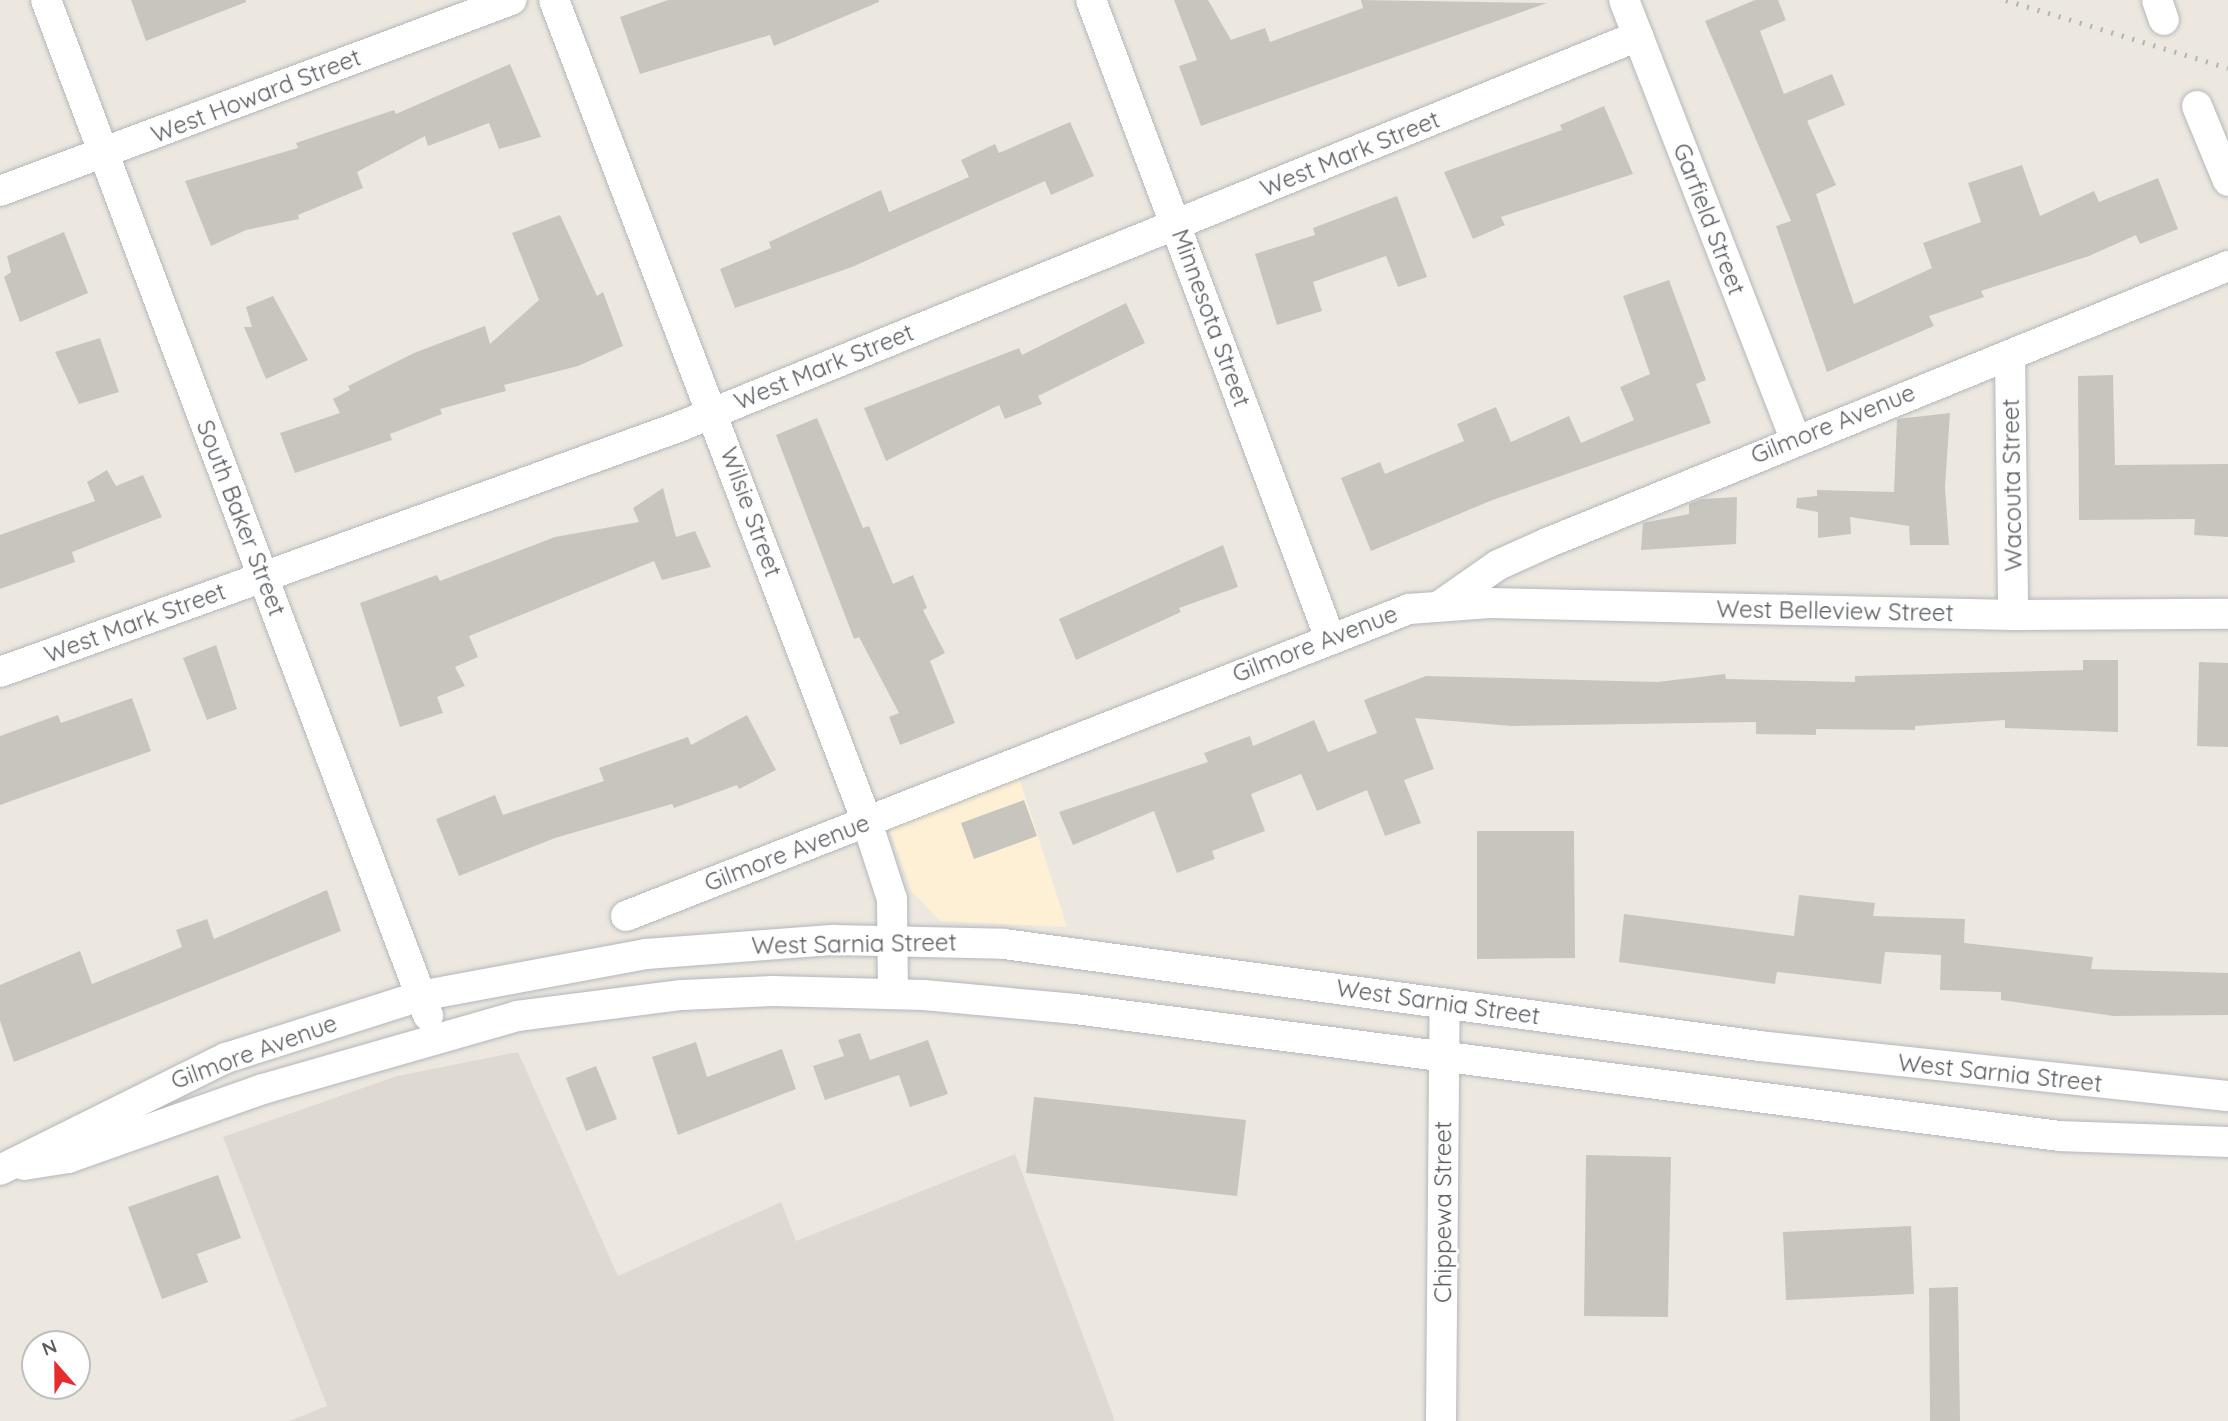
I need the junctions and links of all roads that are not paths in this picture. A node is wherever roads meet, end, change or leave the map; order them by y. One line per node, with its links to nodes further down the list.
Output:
1 (46, 0): 8 (street, South Baker Street)
2 (511, 0): 8 (street, West Howard Street)
3 (554, 0): 14 (street, Wilsie Street)
4 (1091, 0): 11 (street, Minnesota Street)
5 (1624, 0): 6 (street, Garfield Street)
6 (1638, 37): 11 (street, West Mark Street); 15 (street, Garfield Street)
7 (2197, 106): 9 (street)
8 (102, 155): 10 (street, West Howard Street); 16 (street, South Baker Street)
9 (2228, 181)
10 (0, 191)
11 (1176, 225): 14 (street, West Mark Street); 20 (street, Minnesota Street)
12 (2228, 266): 13 (street, Gilmore Avenue)
13 (2010, 355): 15 (street, Gilmore Avenue); 19 (street, Wacouta Street)
14 (714, 412): 16 (street, West Mark Street); 22 (street, Wilsie Street)
15 (1795, 438): 17 (street, Gilmore Avenue)
16 (262, 578): 21 (street, West Mark Street); 27 (street, South Baker Street)
17 (1442, 604): 19 (street, West Belleview Street); 20 (street, Gilmore Avenue)
18 (2228, 614): 19 (street, West Belleview Street)
19 (2014, 615)
20 (1329, 636): 22 (street, Gilmore Avenue)
21 (0, 671)
22 (867, 822): 23 (street, Gilmore Avenue); 24 (street, Wilsie Street)
23 (626, 916)
24 (893, 938): 25 (street, West Sarnia Street); 26 (street, Wilsie Street); 29 (street, West Sarnia Street)
25 (646, 954): 27 (street, Gilmore Avenue)
26 (893, 994): 28 (street, West Sarnia Street); 31 (street, West Sarnia Street)
27 (420, 996): 30 (street, South Baker Street); 30 (street, Gilmore Avenue)
28 (645, 999): 30 (street, Gilmore Avenue)
29 (1445, 1004): 31 (street, Chippewa Street); 32 (street, West Sarnia Street)
30 (438, 1036)
31 (1444, 1059): 33 (street, West Sarnia Street); 34 (street, Chippewa Street)
32 (2228, 1096)
33 (2228, 1142)
34 (1441, 1421)

